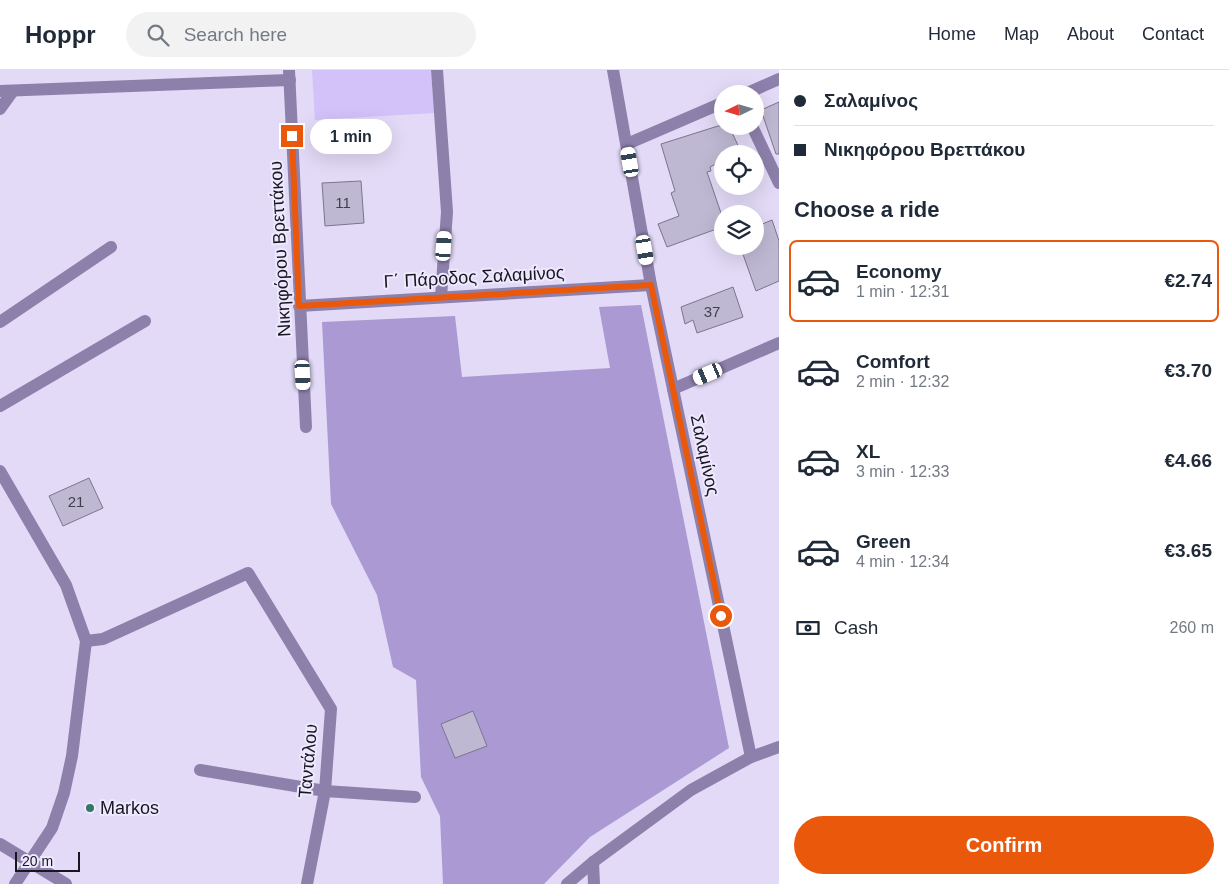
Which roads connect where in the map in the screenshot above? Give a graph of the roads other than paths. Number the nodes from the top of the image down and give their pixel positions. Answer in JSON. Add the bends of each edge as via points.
{"nodes":[{"id":1,"x":437,"y":70,"type":"edge"},
{"id":2,"x":613,"y":70,"type":"edge"},
{"id":3,"x":290,"y":75,"type":"edge"},
{"id":4,"x":779,"y":79,"type":"edge"},
{"id":5,"x":764,"y":86,"type":"edge"},
{"id":6,"x":6,"y":91,"type":"edge"},
{"id":7,"x":714,"y":106,"type":"edge"},
{"id":8,"x":0,"y":109,"type":"edge"},
{"id":9,"x":756,"y":135,"type":"edge"},
{"id":10,"x":627,"y":144,"type":"junction"},
{"id":11,"x":779,"y":183,"type":"edge"},
{"id":12,"x":111,"y":247,"type":"dead end"},
{"id":13,"x":651,"y":285,"type":"junction"},
{"id":14,"x":441,"y":297,"type":"junction"},
{"id":15,"x":299,"y":306,"type":"junction"},
{"id":16,"x":145,"y":321,"type":"dead end"},
{"id":17,"x":0,"y":322,"type":"edge"},
{"id":18,"x":779,"y":343,"type":"edge"},
{"id":19,"x":673,"y":389,"type":"junction"},
{"id":20,"x":0,"y":406,"type":"edge"},
{"id":21,"x":306,"y":427,"type":"dead end"},
{"id":22,"x":0,"y":471,"type":"edge"},
{"id":23,"x":86,"y":641,"type":"junction"},
{"id":24,"x":779,"y":747,"type":"edge"},
{"id":25,"x":751,"y":757,"type":"junction"},
{"id":26,"x":200,"y":770,"type":"dead end"},
{"id":27,"x":325,"y":791,"type":"junction"},
{"id":28,"x":415,"y":797,"type":"dead end"},
{"id":29,"x":0,"y":844,"type":"edge"},
{"id":30,"x":30,"y":862,"type":"junction"},
{"id":31,"x":593,"y":862,"type":"junction"},
{"id":32,"x":15,"y":884,"type":"edge"},
{"id":33,"x":66,"y":884,"type":"edge"},
{"id":34,"x":307,"y":884,"type":"edge"},
{"id":35,"x":568,"y":884,"type":"edge"},
{"id":36,"x":594,"y":884,"type":"edge"}],
"edges":[{"from":1,"to":14,"type":"street","via":[[447,212]]},
{"from":2,"to":10,"type":"street","name":"Σαλαμίνος"},
{"from":3,"to":6,"type":"street"},
{"from":3,"to":15,"type":"street","name":"Νικηφόρου Βρεττάκου"},
{"from":4,"to":5,"type":"street"},
{"from":6,"to":8,"type":"street"},
{"from":7,"to":10,"type":"street"},
{"from":9,"to":11,"type":"street"},
{"from":10,"to":13,"type":"street","name":"Σαλαμίνος"},
{"from":12,"to":17,"type":"street"},
{"from":13,"to":14,"type":"street","name":"Γ΄ Πάροδος Σαλαμίνος"},
{"from":13,"to":19,"type":"street","name":"Σαλαμίνος"},
{"from":14,"to":15,"type":"street","name":"Γ΄ Πάροδος Σαλαμίνος"},
{"from":15,"to":21,"type":"street","name":"Νικηφόρου Βρεττάκου"},
{"from":16,"to":20,"type":"street"},
{"from":18,"to":19,"type":"street"},
{"from":19,"to":25,"type":"street","name":"Σαλαμίνος"},
{"from":22,"to":23,"type":"street","via":[[66,585]]},
{"from":23,"to":27,"type":"street","name":"Ταντάλου","via":[[103,639],[248,573],[331,709]]},
{"from":23,"to":30,"type":"street","via":[[72,756],[64,794],[52,828]]},
{"from":24,"to":25,"type":"street"},
{"from":25,"to":31,"type":"street","via":[[691,790]]},
{"from":26,"to":27,"type":"street"},
{"from":27,"to":28,"type":"street"},
{"from":27,"to":34,"type":"street","name":"Ταντάλου"},
{"from":29,"to":30,"type":"street"},
{"from":30,"to":32,"type":"street"},
{"from":30,"to":33,"type":"street"},
{"from":31,"to":35,"type":"street"},
{"from":31,"to":36,"type":"street"}]}
